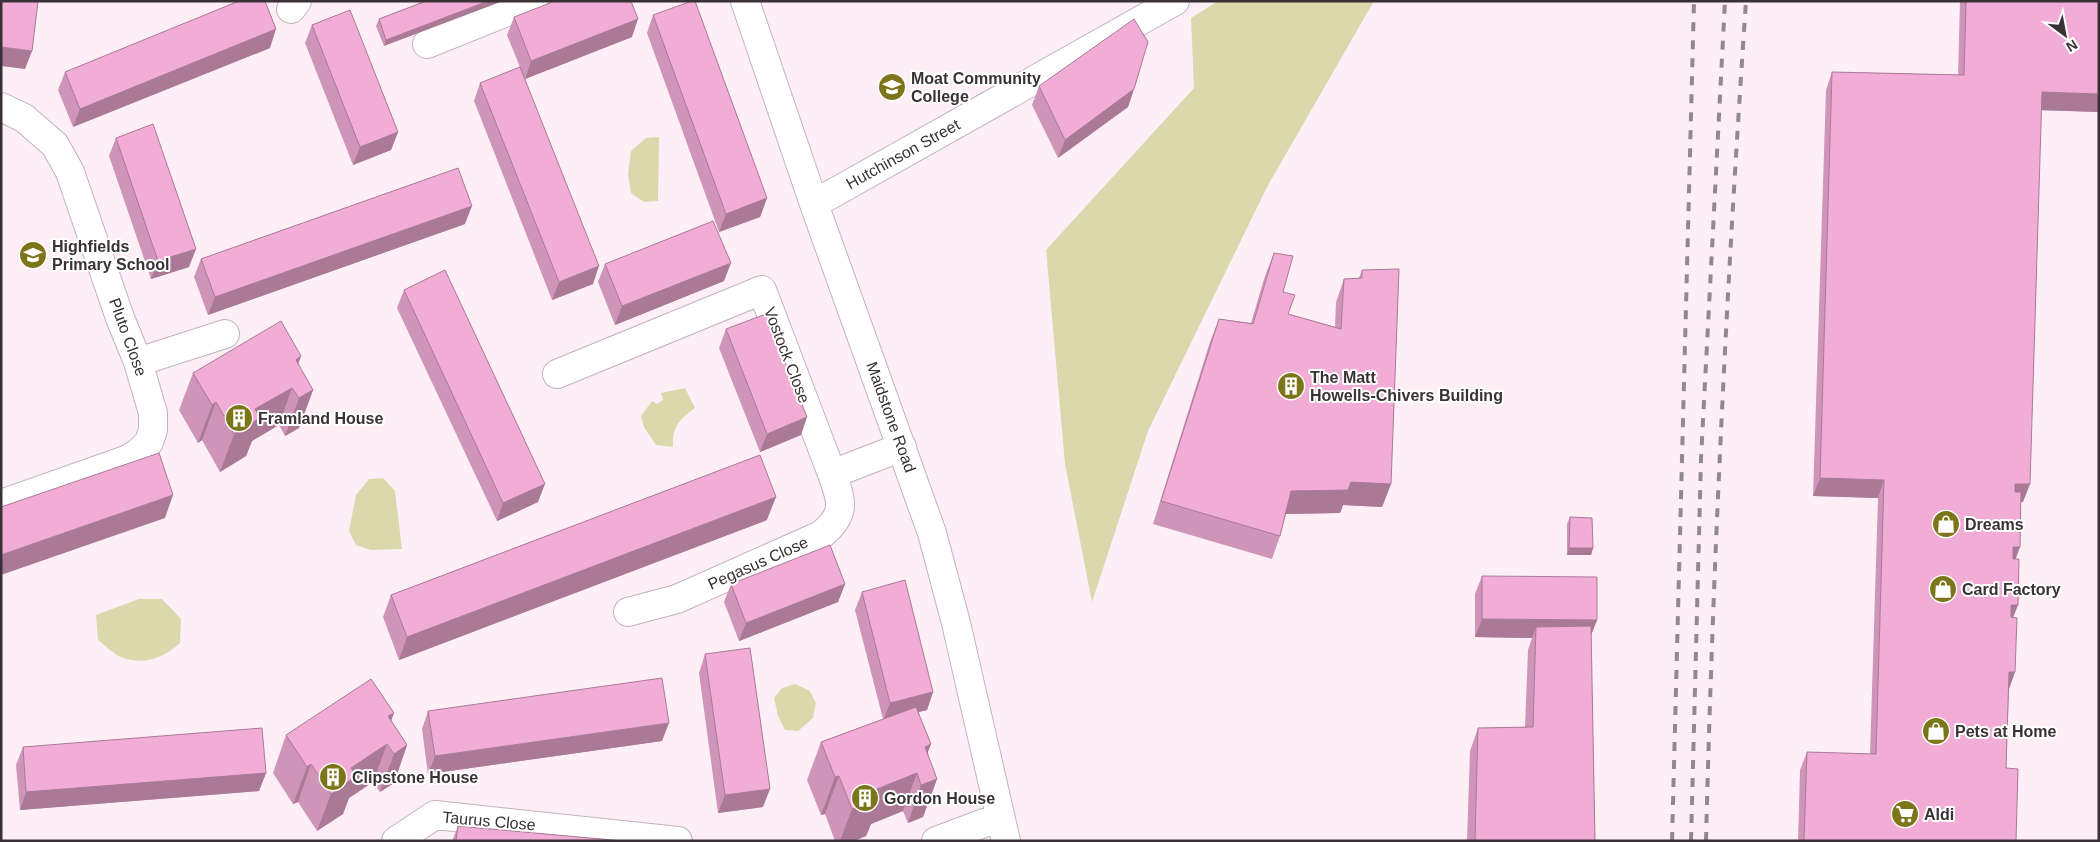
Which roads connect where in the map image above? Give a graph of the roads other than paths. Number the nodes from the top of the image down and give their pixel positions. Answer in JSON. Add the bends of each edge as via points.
{"nodes":[{"id":1,"x":534,"y":1,"type":"edge"},
{"id":2,"x":745,"y":1,"type":"edge"},
{"id":3,"x":1175,"y":1,"type":"edge"},
{"id":4,"x":427,"y":44,"type":"dead end"},
{"id":5,"x":1,"y":107,"type":"edge"},
{"id":6,"x":814,"y":204,"type":"junction"},
{"id":7,"x":225,"y":334,"type":"dead end"},
{"id":8,"x":138,"y":362,"type":"junction"},
{"id":9,"x":557,"y":374,"type":"dead end"},
{"id":10,"x":902,"y":447,"type":"junction"},
{"id":11,"x":832,"y":474,"type":"junction"},
{"id":12,"x":1,"y":504,"type":"edge"},
{"id":13,"x":628,"y":612,"type":"dead end"},
{"id":14,"x":1003,"y":829,"type":"edge"},
{"id":15,"x":396,"y":841,"type":"edge"},
{"id":16,"x":678,"y":841,"type":"edge"},
{"id":17,"x":936,"y":841,"type":"edge"}],
"edges":[{"from":1,"to":4,"type":"street"},
{"from":2,"to":6,"type":"street","name":"Maidstone Road"},
{"from":3,"to":6,"type":"street","name":"Hutchinson Street"},
{"from":5,"to":8,"type":"street","name":"Pluto Close","via":[[24,118],[55,145],[70,172]]},
{"from":6,"to":10,"type":"street","name":"Maidstone Road"},
{"from":7,"to":8,"type":"street"},
{"from":8,"to":12,"type":"street","name":"Pluto Close","via":[[154,413],[149,442],[126,460]]},
{"from":9,"to":11,"type":"street","name":"Vostock Close","via":[[762,290]]},
{"from":10,"to":11,"type":"street"},
{"from":10,"to":14,"type":"street","name":"Maidstone Road","via":[[932,532]]},
{"from":11,"to":13,"type":"street","name":"Pegasus Close","via":[[842,500],[831,527],[821,535],[677,599]]},
{"from":14,"to":17,"type":"street"},
{"from":15,"to":16,"type":"street","name":"Taurus Close","via":[[435,815]]}]}
